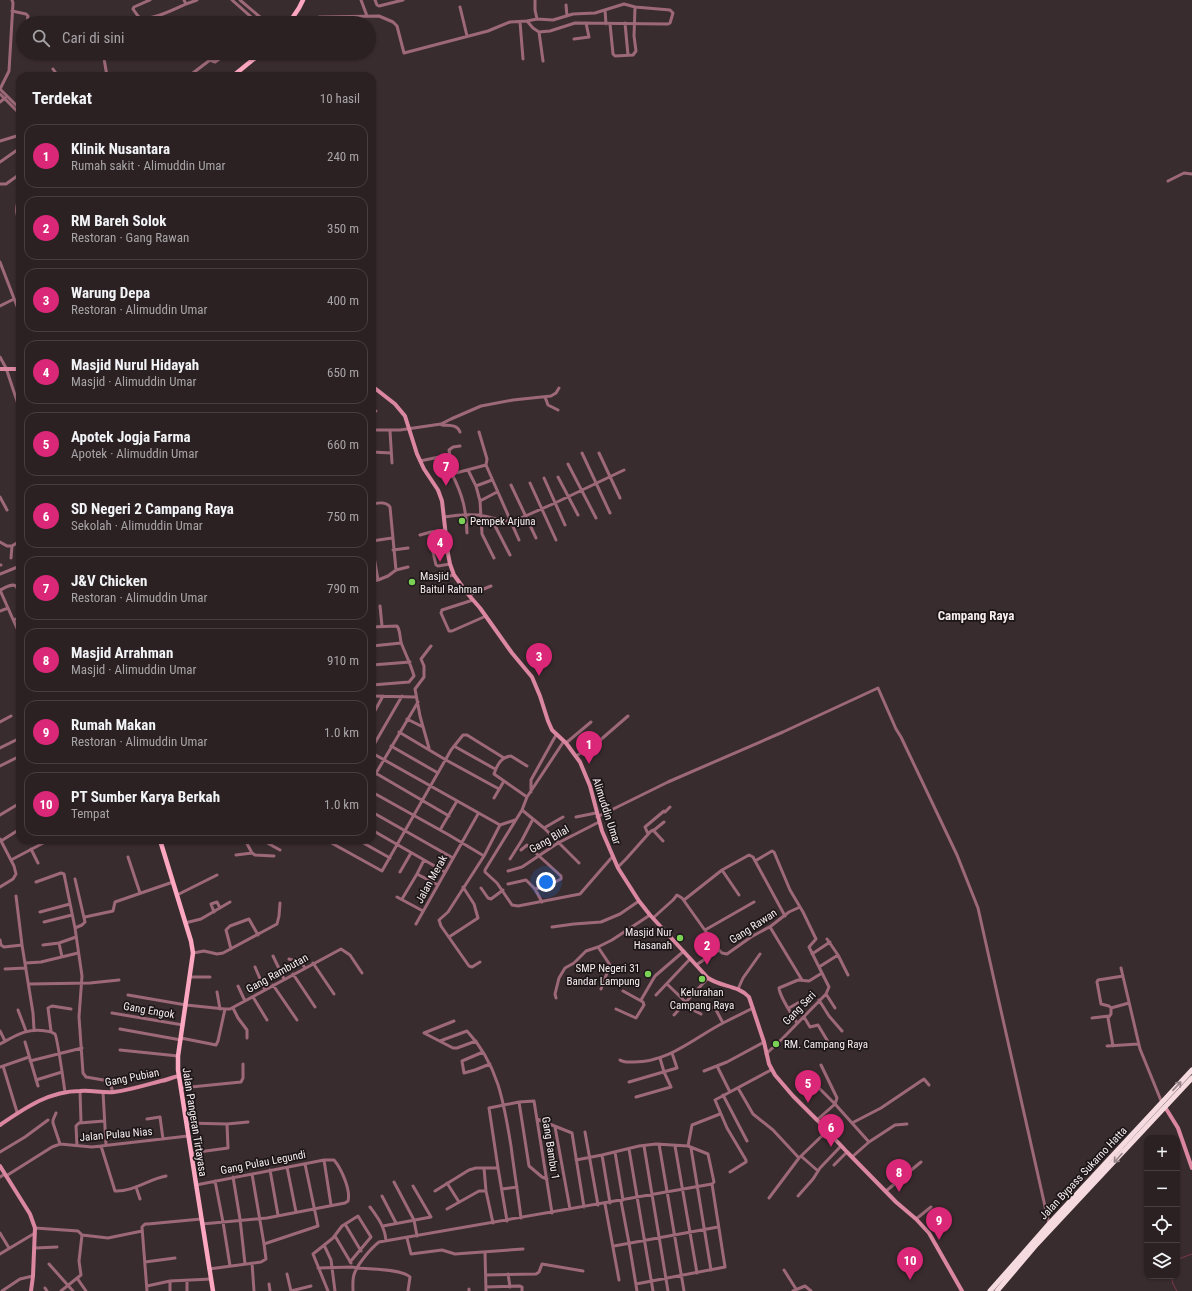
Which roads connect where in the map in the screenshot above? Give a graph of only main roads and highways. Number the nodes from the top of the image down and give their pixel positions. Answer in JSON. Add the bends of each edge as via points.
{"nodes":[{"id":1,"x":303,"y":0,"type":"edge"},
{"id":2,"x":294,"y":16,"type":"edge"},
{"id":3,"x":253,"y":60,"type":"edge"},
{"id":4,"x":239,"y":72,"type":"edge"},
{"id":5,"x":161,"y":844,"type":"edge"},
{"id":6,"x":1192,"y":1070,"type":"edge"},
{"id":7,"x":1192,"y":1078,"type":"edge"},
{"id":8,"x":1163,"y":1105,"type":"junction"},
{"id":9,"x":1126,"y":1145,"type":"junction"},
{"id":10,"x":213,"y":1291,"type":"edge"},
{"id":11,"x":990,"y":1291,"type":"edge"},
{"id":12,"x":997,"y":1291,"type":"edge"}],
"edges":[{"from":1,"to":2,"type":"main road"},
{"from":3,"to":4,"type":"main road"},
{"from":5,"to":10,"type":"main road","name":"Jalan Pangeran Tirtayasa","via":[[193,953],[178,1064]]},
{"from":8,"to":6,"type":"highway","name":"Jalan Bypass Sukarno Hatta","one_way":true},
{"from":7,"to":8,"type":"highway","name":"Jalan Bypass Sukarno Hatta"},
{"from":8,"to":9,"type":"highway","name":"Jalan Bypass Sukarno Hatta"},
{"from":9,"to":11,"type":"highway","name":"Jalan Bypass Sukarno Hatta","via":[[1049,1224]]},
{"from":9,"to":12,"type":"highway","name":"Jalan Bypass Sukarno Hatta","one_way":true}]}
